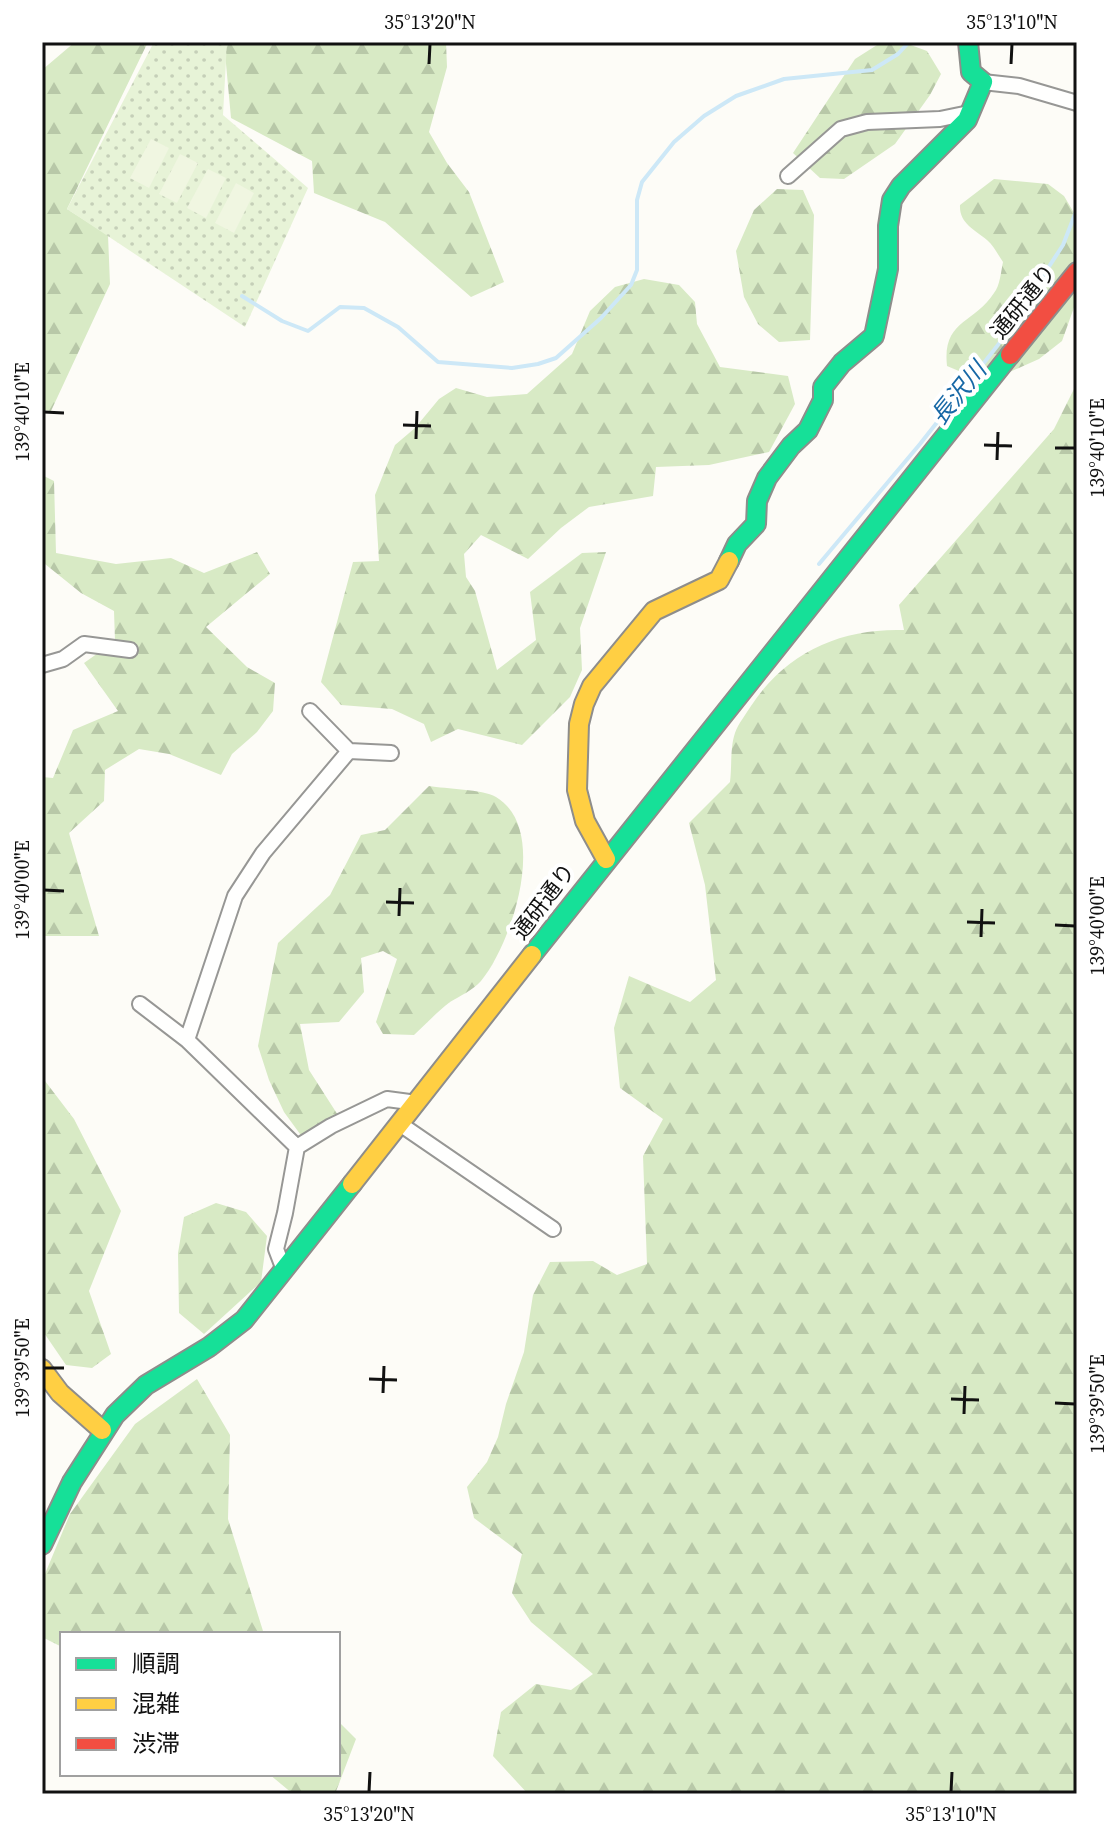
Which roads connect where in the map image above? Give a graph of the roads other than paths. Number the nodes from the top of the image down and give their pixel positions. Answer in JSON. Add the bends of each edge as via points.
{"nodes":[{"id":1,"x":968,"y":42,"type":"edge"},
{"id":2,"x":983,"y":82,"type":"junction"},
{"id":3,"x":1077,"y":103,"type":"edge"},
{"id":4,"x":969,"y":113,"type":"junction"},
{"id":5,"x":788,"y":176,"type":"dead end"},
{"id":6,"x":1077,"y":272,"type":"edge"},
{"id":7,"x":130,"y":650,"type":"dead end"},
{"id":8,"x":42,"y":665,"type":"edge"},
{"id":9,"x":310,"y":711,"type":"dead end"},
{"id":10,"x":349,"y":751,"type":"junction"},
{"id":11,"x":391,"y":753,"type":"dead end"},
{"id":12,"x":606,"y":859,"type":"junction"},
{"id":13,"x":140,"y":1004,"type":"dead end"},
{"id":14,"x":187,"y":1040,"type":"junction"},
{"id":15,"x":417,"y":1103,"type":"junction"},
{"id":16,"x":400,"y":1124,"type":"junction"},
{"id":17,"x":297,"y":1147,"type":"junction"},
{"id":18,"x":553,"y":1229,"type":"dead end"},
{"id":19,"x":284,"y":1270,"type":"junction"},
{"id":20,"x":42,"y":1369,"type":"edge"},
{"id":21,"x":102,"y":1430,"type":"junction"},
{"id":22,"x":42,"y":1545,"type":"edge"}],
"edges":[{"from":1,"to":2,"type":"street","via":[[971,72]]},
{"from":2,"to":3,"type":"street"},
{"from":2,"to":4,"type":"street"},
{"from":4,"to":5,"type":"street","via":[[841,129]]},
{"from":4,"to":12,"type":"street","via":[[892,200],[888,269],[874,336],[823,387],[823,400],[808,430],[767,478],[757,501],[756,524],[737,544],[719,580],[654,611],[592,686],[579,724],[577,790],[585,821]]},
{"from":6,"to":12,"type":"street","name":"通研通り"},
{"from":7,"to":8,"type":"street","via":[[84,644],[63,659]]},
{"from":9,"to":10,"type":"street"},
{"from":10,"to":11,"type":"street"},
{"from":10,"to":14,"type":"street","via":[[263,853],[235,896]]},
{"from":12,"to":15,"type":"street","name":"通研通り"},
{"from":13,"to":14,"type":"street"},
{"from":14,"to":17,"type":"street"},
{"from":15,"to":16,"type":"street","name":"通研通り"},
{"from":15,"to":17,"type":"street","via":[[387,1099]]},
{"from":16,"to":18,"type":"street"},
{"from":16,"to":19,"type":"street","name":"通研通り"},
{"from":17,"to":19,"type":"street","via":[[276,1249]]},
{"from":19,"to":21,"type":"street","name":"通研通り","via":[[231,1334],[144,1387]]},
{"from":20,"to":21,"type":"street"},
{"from":21,"to":22,"type":"street","name":"通研通り"}]}
